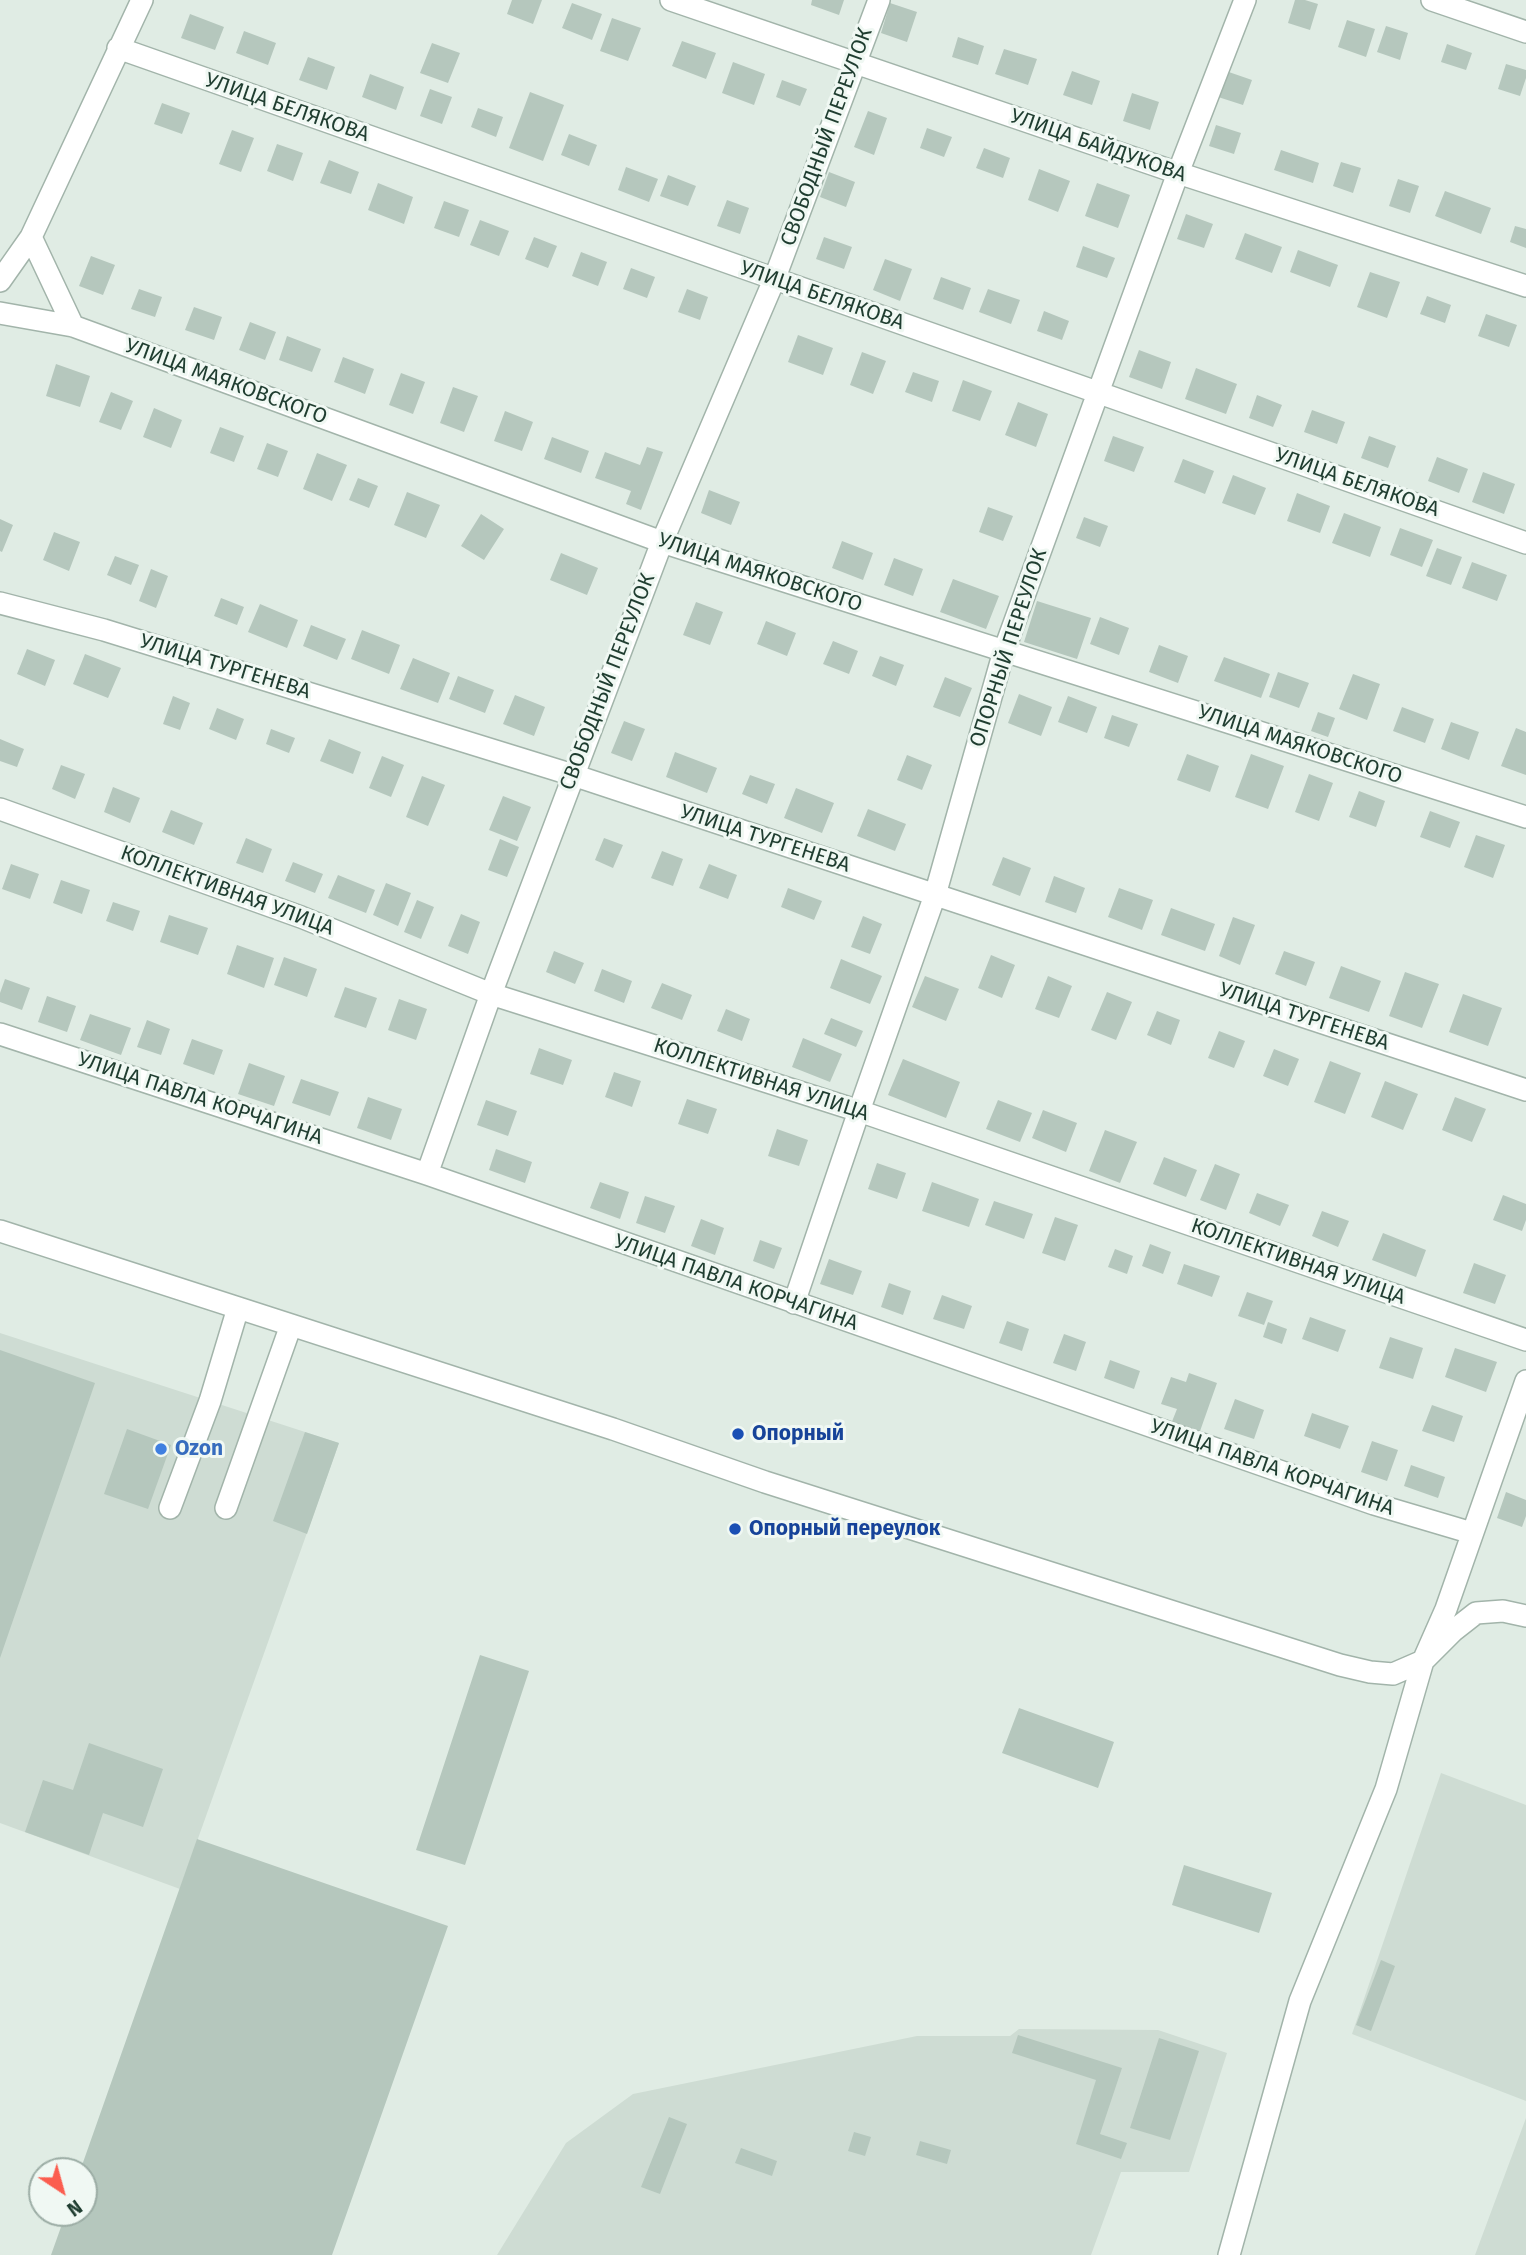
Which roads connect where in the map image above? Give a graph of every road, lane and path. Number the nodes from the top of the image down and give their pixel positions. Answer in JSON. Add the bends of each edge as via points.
{"nodes":[{"id":1,"x":142,"y":0,"type":"edge"},
{"id":2,"x":671,"y":0,"type":"edge"},
{"id":3,"x":879,"y":0,"type":"edge"},
{"id":4,"x":1245,"y":0,"type":"edge"},
{"id":5,"x":1432,"y":0,"type":"edge"},
{"id":6,"x":1526,"y":32,"type":"edge"},
{"id":7,"x":118,"y":48,"type":"junction"},
{"id":8,"x":854,"y":64,"type":"junction"},
{"id":9,"x":1178,"y":173,"type":"junction"},
{"id":10,"x":31,"y":237,"type":"junction"},
{"id":11,"x":774,"y":280,"type":"junction"},
{"id":12,"x":0,"y":281,"type":"edge"},
{"id":13,"x":1526,"y":286,"type":"edge"},
{"id":14,"x":0,"y":313,"type":"edge"},
{"id":15,"x":73,"y":327,"type":"junction"},
{"id":16,"x":1099,"y":392,"type":"junction"},
{"id":17,"x":662,"y":542,"type":"junction"},
{"id":18,"x":1526,"y":543,"type":"edge"},
{"id":19,"x":0,"y":603,"type":"edge"},
{"id":20,"x":1004,"y":651,"type":"junction"},
{"id":21,"x":573,"y":775,"type":"junction"},
{"id":22,"x":0,"y":809,"type":"edge"},
{"id":23,"x":1526,"y":817,"type":"edge"},
{"id":24,"x":935,"y":895,"type":"junction"},
{"id":25,"x":491,"y":994,"type":"junction"},
{"id":26,"x":0,"y":1034,"type":"edge"},
{"id":27,"x":1526,"y":1090,"type":"edge"},
{"id":28,"x":859,"y":1111,"type":"junction"},
{"id":29,"x":427,"y":1174,"type":"junction"},
{"id":30,"x":0,"y":1231,"type":"edge"},
{"id":31,"x":794,"y":1303,"type":"junction"},
{"id":32,"x":238,"y":1308,"type":"junction"},
{"id":33,"x":291,"y":1325,"type":"junction"},
{"id":34,"x":1526,"y":1340,"type":"edge"},
{"id":35,"x":1526,"y":1381,"type":"edge"},
{"id":36,"x":170,"y":1508,"type":"dead end"},
{"id":37,"x":226,"y":1508,"type":"dead end"},
{"id":38,"x":1472,"y":1533,"type":"junction"},
{"id":39,"x":1526,"y":1616,"type":"edge"},
{"id":40,"x":1423,"y":1661,"type":"junction"},
{"id":41,"x":1229,"y":2255,"type":"edge"}],
"edges":[{"from":1,"to":7,"type":"street"},
{"from":2,"to":8,"type":"street","name":"УЛИЦА БАЙДУКОВА"},
{"from":3,"to":8,"type":"street","name":"СВОБОДНЫЙ ПЕРЕУЛОК"},
{"from":4,"to":9,"type":"street","name":"ОПОРНЫЙ ПЕРЕУЛОК"},
{"from":5,"to":6,"type":"street"},
{"from":7,"to":10,"type":"street"},
{"from":7,"to":11,"type":"street","name":"УЛИЦА БЕЛЯКОВА"},
{"from":8,"to":9,"type":"street","name":"УЛИЦА БАЙДУКОВА"},
{"from":8,"to":11,"type":"street","name":"СВОБОДНЫЙ ПЕРЕУЛОК"},
{"from":9,"to":13,"type":"street","name":"УЛИЦА БАЙДУКОВА"},
{"from":9,"to":16,"type":"street","name":"ОПОРНЫЙ ПЕРЕУЛОК"},
{"from":10,"to":12,"type":"street"},
{"from":10,"to":15,"type":"street"},
{"from":11,"to":16,"type":"street","name":"УЛИЦА БЕЛЯКОВА"},
{"from":11,"to":17,"type":"street","name":"СВОБОДНЫЙ ПЕРЕУЛОК"},
{"from":14,"to":15,"type":"street","name":"УЛИЦА МАЯКОВСКОГО"},
{"from":15,"to":17,"type":"street","name":"УЛИЦА МАЯКОВСКОГО"},
{"from":16,"to":18,"type":"street","name":"УЛИЦА БЕЛЯКОВА"},
{"from":16,"to":20,"type":"street","name":"ОПОРНЫЙ ПЕРЕУЛОК"},
{"from":17,"to":20,"type":"street","name":"УЛИЦА МАЯКОВСКОГО"},
{"from":17,"to":21,"type":"street","name":"СВОБОДНЫЙ ПЕРЕУЛОК"},
{"from":19,"to":21,"type":"street","name":"УЛИЦА ТУРГЕНЕВА","via":[[104,629]]},
{"from":20,"to":23,"type":"street","name":"УЛИЦА МАЯКОВСКОГО"},
{"from":20,"to":24,"type":"street","name":"ОПОРНЫЙ ПЕРЕУЛОК"},
{"from":21,"to":24,"type":"street","name":"УЛИЦА ТУРГЕНЕВА"},
{"from":21,"to":25,"type":"street","name":"СВОБОДНЫЙ ПЕРЕУЛОК"},
{"from":22,"to":25,"type":"street","name":"КОЛЛЕКТИВНАЯ УЛИЦА","via":[[301,917]]},
{"from":24,"to":27,"type":"street","name":"УЛИЦА ТУРГЕНЕВА"},
{"from":24,"to":28,"type":"street","name":"ОПОРНЫЙ ПЕРЕУЛОК"},
{"from":25,"to":28,"type":"street","name":"КОЛЛЕКТИВНАЯ УЛИЦА"},
{"from":25,"to":29,"type":"street","name":"СВОБОДНЫЙ ПЕРЕУЛОК"},
{"from":26,"to":29,"type":"street","name":"УЛИЦА ПАВЛА КОРЧАГИНА"},
{"from":28,"to":31,"type":"street","name":"ОПОРНЫЙ ПЕРЕУЛОК"},
{"from":28,"to":34,"type":"street","name":"КОЛЛЕКТИВНАЯ УЛИЦА"},
{"from":29,"to":31,"type":"street","name":"УЛИЦА ПАВЛА КОРЧАГИНА"},
{"from":30,"to":32,"type":"street"},
{"from":31,"to":38,"type":"street","name":"УЛИЦА ПАВЛА КОРЧАГИНА","via":[[1374,1504]]},
{"from":32,"to":33,"type":"street"},
{"from":32,"to":36,"type":"street"},
{"from":33,"to":37,"type":"street"},
{"from":33,"to":40,"type":"street","via":[[1340,1665],[1392,1674]]},
{"from":35,"to":38,"type":"street"},
{"from":38,"to":40,"type":"street"},
{"from":39,"to":40,"type":"street","via":[[1503,1611],[1476,1613]]},
{"from":40,"to":41,"type":"street","via":[[1386,1789],[1300,2001]]}]}
